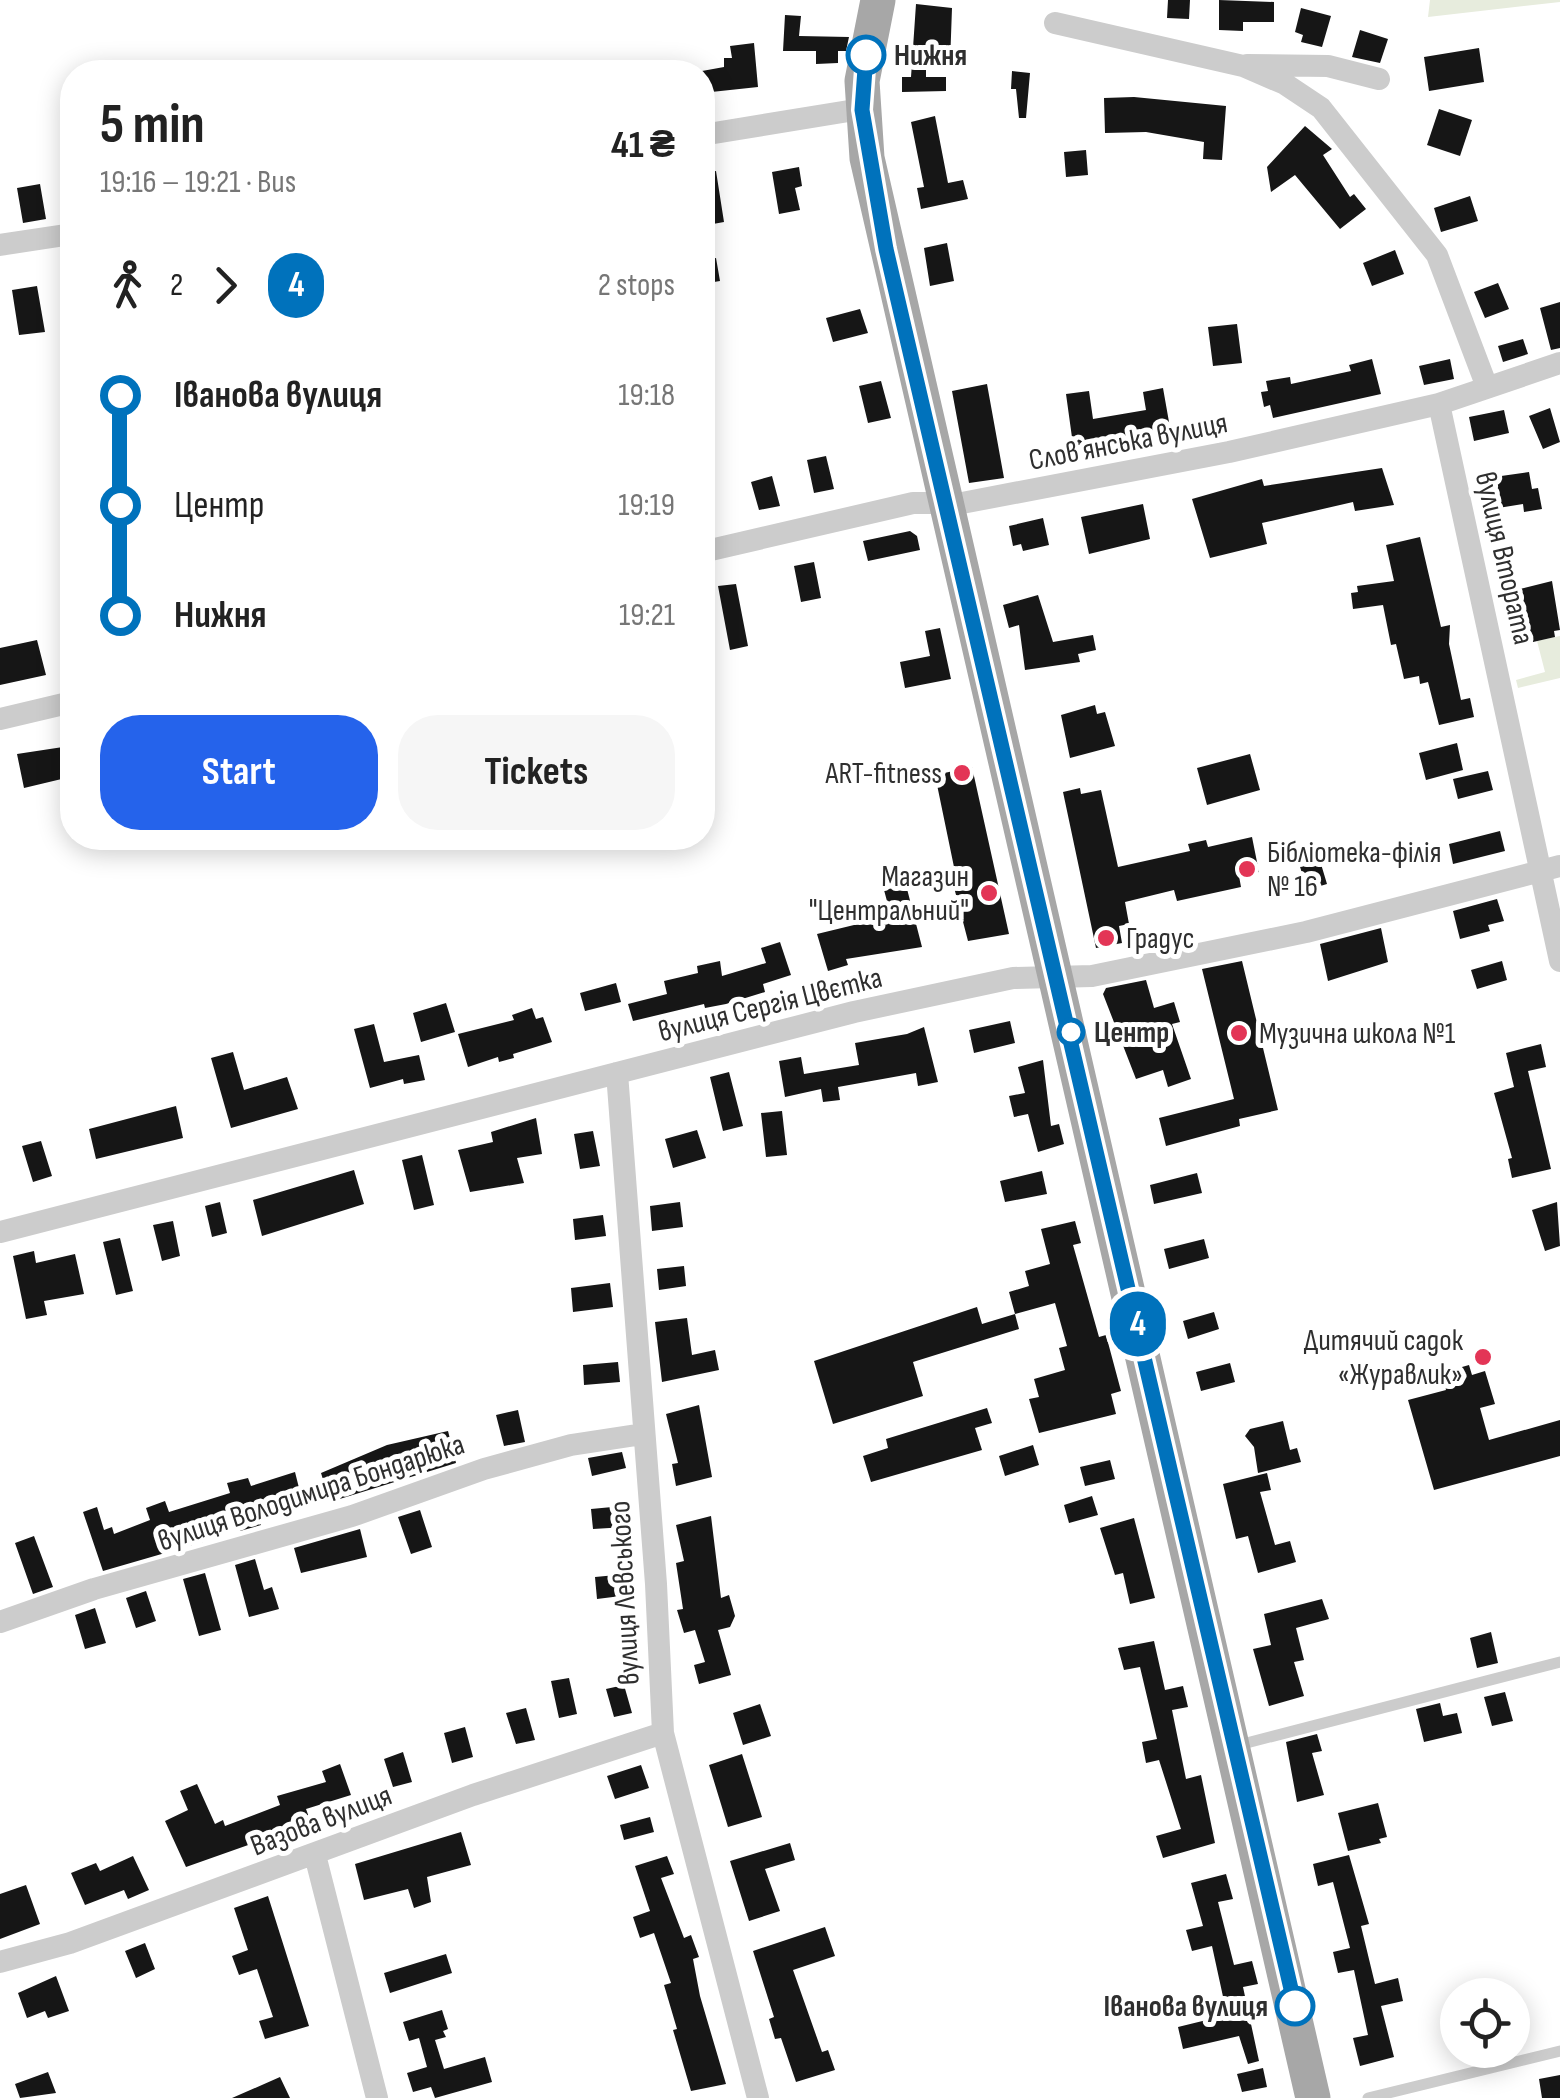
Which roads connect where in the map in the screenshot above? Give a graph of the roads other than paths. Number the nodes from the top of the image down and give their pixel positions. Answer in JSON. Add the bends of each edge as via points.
{"nodes":[{"id":1,"x":878,"y":0,"type":"edge"},
{"id":2,"x":1055,"y":23,"type":"dead end"},
{"id":3,"x":1243,"y":66,"type":"junction"},
{"id":4,"x":1378,"y":79,"type":"dead end"},
{"id":5,"x":862,"y":110,"type":"junction"},
{"id":6,"x":715,"y":134,"type":"edge"},
{"id":7,"x":60,"y":236,"type":"edge"},
{"id":8,"x":0,"y":245,"type":"edge"},
{"id":9,"x":1560,"y":363,"type":"edge"},
{"id":10,"x":1487,"y":388,"type":"junction"},
{"id":11,"x":1439,"y":404,"type":"junction"},
{"id":12,"x":946,"y":503,"type":"junction"},
{"id":13,"x":715,"y":549,"type":"edge"},
{"id":14,"x":60,"y":705,"type":"edge"},
{"id":15,"x":0,"y":720,"type":"edge"},
{"id":16,"x":1549,"y":869,"type":"edge"},
{"id":17,"x":1560,"y":962,"type":"edge"},
{"id":18,"x":1058,"y":976,"type":"junction"},
{"id":19,"x":617,"y":1073,"type":"junction"},
{"id":20,"x":0,"y":1232,"type":"edge"},
{"id":21,"x":644,"y":1434,"type":"junction"},
{"id":22,"x":0,"y":1622,"type":"edge"},
{"id":23,"x":1560,"y":1662,"type":"edge"},
{"id":24,"x":662,"y":1733,"type":"junction"},
{"id":25,"x":1235,"y":1746,"type":"junction"},
{"id":26,"x":315,"y":1855,"type":"junction"},
{"id":27,"x":0,"y":1962,"type":"edge"},
{"id":28,"x":1560,"y":2051,"type":"edge"},
{"id":29,"x":377,"y":2098,"type":"edge"},
{"id":30,"x":758,"y":2098,"type":"edge"},
{"id":31,"x":1314,"y":2098,"type":"edge"},
{"id":32,"x":1368,"y":2098,"type":"edge"}],
"edges":[{"from":1,"to":5,"type":"main road"},
{"from":2,"to":3,"type":"street"},
{"from":3,"to":4,"type":"street","via":[[1328,66]]},
{"from":3,"to":10,"type":"street","via":[[1322,108],[1437,254]]},
{"from":5,"to":6,"type":"street"},
{"from":5,"to":12,"type":"main road","via":[[886,249]]},
{"from":7,"to":8,"type":"street"},
{"from":9,"to":10,"type":"street","name":"Словʼянська вулиця"},
{"from":10,"to":11,"type":"street","name":"Словʼянська вулиця"},
{"from":11,"to":12,"type":"street","name":"Словʼянська вулиця","via":[[1150,470]]},
{"from":11,"to":16,"type":"street","name":"вулиця Втората"},
{"from":12,"to":13,"type":"street","name":"Словʼянська вулиця","via":[[913,503]]},
{"from":12,"to":18,"type":"main road"},
{"from":14,"to":15,"type":"street"},
{"from":16,"to":17,"type":"street","name":"вулиця Втората"},
{"from":16,"to":18,"type":"street","name":"вулиця Сергія Цвєтка","via":[[1306,932],[1092,976]]},
{"from":18,"to":19,"type":"street","name":"вулиця Сергія Цвєтка","via":[[1014,978],[854,1012]]},
{"from":18,"to":25,"type":"main road"},
{"from":19,"to":20,"type":"street","name":"вулиця Сергія Цвєтка"},
{"from":19,"to":21,"type":"street","name":"вулиця Левського"},
{"from":21,"to":22,"type":"street","name":"вулиця Володимира Бондарюка","via":[[484,1469],[352,1516]]},
{"from":21,"to":24,"type":"street","name":"вулиця Левського"},
{"from":23,"to":25,"type":"lane"},
{"from":24,"to":26,"type":"street","name":"Вазова вулиця"},
{"from":24,"to":30,"type":"street","name":"вулиця Левського"},
{"from":25,"to":31,"type":"main road"},
{"from":26,"to":27,"type":"street","name":"Вазова вулиця","via":[[70,1944]]},
{"from":26,"to":29,"type":"street"},
{"from":28,"to":32,"type":"lane"}]}
